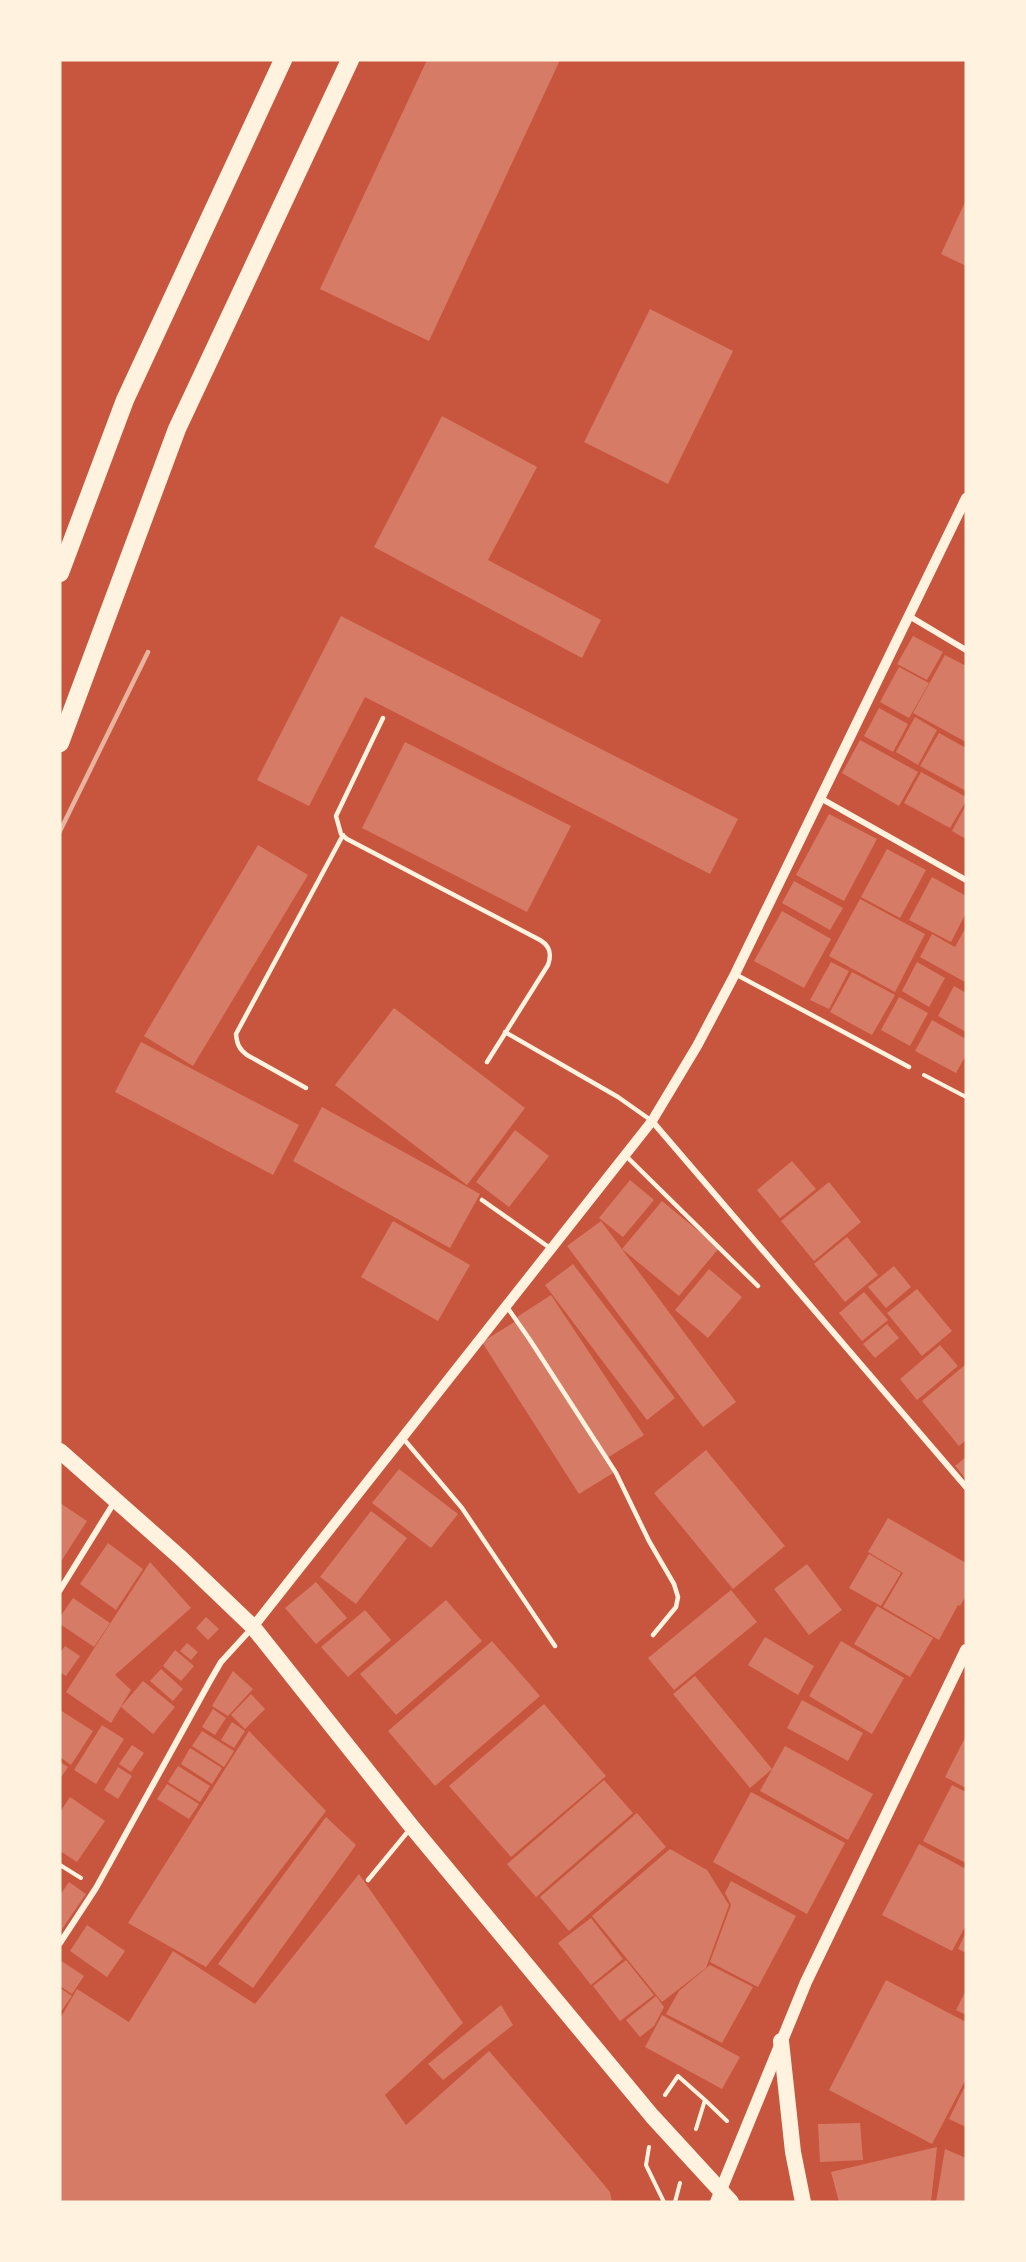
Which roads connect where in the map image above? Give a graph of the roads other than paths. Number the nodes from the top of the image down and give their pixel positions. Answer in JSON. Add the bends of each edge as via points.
{"nodes":[{"id":1,"x":283,"y":60,"type":"edge"},
{"id":2,"x":350,"y":60,"type":"edge"},
{"id":3,"x":966,"y":498,"type":"edge"},
{"id":4,"x":60,"y":573,"type":"edge"},
{"id":5,"x":909,"y":616,"type":"junction"},
{"id":6,"x":966,"y":650,"type":"edge"},
{"id":7,"x":384,"y":718,"type":"dead end"},
{"id":8,"x":60,"y":744,"type":"edge"},
{"id":9,"x":822,"y":799,"type":"junction"},
{"id":10,"x":343,"y":835,"type":"junction"},
{"id":11,"x":966,"y":880,"type":"edge"},
{"id":12,"x":735,"y":974,"type":"junction"},
{"id":13,"x":506,"y":1032,"type":"junction"},
{"id":14,"x":487,"y":1062,"type":"dead end"},
{"id":15,"x":909,"y":1067,"type":"road end"},
{"id":16,"x":306,"y":1088,"type":"dead end"},
{"id":17,"x":652,"y":1121,"type":"junction"},
{"id":18,"x":625,"y":1155,"type":"junction"},
{"id":19,"x":482,"y":1200,"type":"dead end"},
{"id":20,"x":550,"y":1248,"type":"junction"},
{"id":21,"x":758,"y":1286,"type":"dead end"},
{"id":22,"x":505,"y":1305,"type":"junction"},
{"id":23,"x":402,"y":1437,"type":"junction"},
{"id":24,"x":60,"y":1451,"type":"edge"},
{"id":25,"x":966,"y":1487,"type":"edge"},
{"id":26,"x":116,"y":1499,"type":"junction"},
{"id":27,"x":60,"y":1590,"type":"edge"},
{"id":28,"x":253,"y":1627,"type":"junction"},
{"id":29,"x":653,"y":1635,"type":"dead end"},
{"id":30,"x":555,"y":1646,"type":"dead end"},
{"id":31,"x":966,"y":1650,"type":"edge"},
{"id":32,"x":412,"y":1827,"type":"junction"},
{"id":33,"x":368,"y":1880,"type":"dead end"},
{"id":34,"x":60,"y":1943,"type":"edge"},
{"id":35,"x":781,"y":2041,"type":"junction"},
{"id":36,"x":722,"y":2198,"type":"edge"},
{"id":37,"x":803,"y":2202,"type":"edge"}],
"edges":[{"from":1,"to":4,"type":"highway","via":[[125,400]]},
{"from":2,"to":8,"type":"highway","via":[[177,429]]},
{"from":3,"to":5,"type":"street"},
{"from":5,"to":6,"type":"street"},
{"from":5,"to":9,"type":"street"},
{"from":7,"to":10,"type":"lane","via":[[336,816]]},
{"from":9,"to":11,"type":"street"},
{"from":9,"to":12,"type":"street"},
{"from":10,"to":13,"type":"lane","via":[[546,944],[551,958],[548,965]]},
{"from":10,"to":16,"type":"lane","via":[[236,1034],[237,1043],[247,1055]]},
{"from":12,"to":15,"type":"lane"},
{"from":12,"to":17,"type":"street"},
{"from":13,"to":14,"type":"lane"},
{"from":13,"to":17,"type":"lane"},
{"from":17,"to":18,"type":"street"},
{"from":17,"to":25,"type":"street"},
{"from":18,"to":20,"type":"street"},
{"from":18,"to":21,"type":"lane"},
{"from":19,"to":20,"type":"lane"},
{"from":20,"to":22,"type":"street"},
{"from":22,"to":23,"type":"street"},
{"from":22,"to":29,"type":"lane","via":[[616,1473],[674,1584],[676,1607]]},
{"from":23,"to":28,"type":"street"},
{"from":23,"to":30,"type":"lane","via":[[462,1508]]},
{"from":24,"to":26,"type":"highway"},
{"from":26,"to":27,"type":"street"},
{"from":26,"to":28,"type":"highway"},
{"from":28,"to":32,"type":"highway"},
{"from":28,"to":34,"type":"street","via":[[221,1662],[96,1888]]},
{"from":31,"to":35,"type":"main road"},
{"from":32,"to":33,"type":"lane"},
{"from":32,"to":36,"type":"highway"},
{"from":35,"to":36,"type":"main road"},
{"from":35,"to":37,"type":"highway","via":[[793,2152]]}]}
